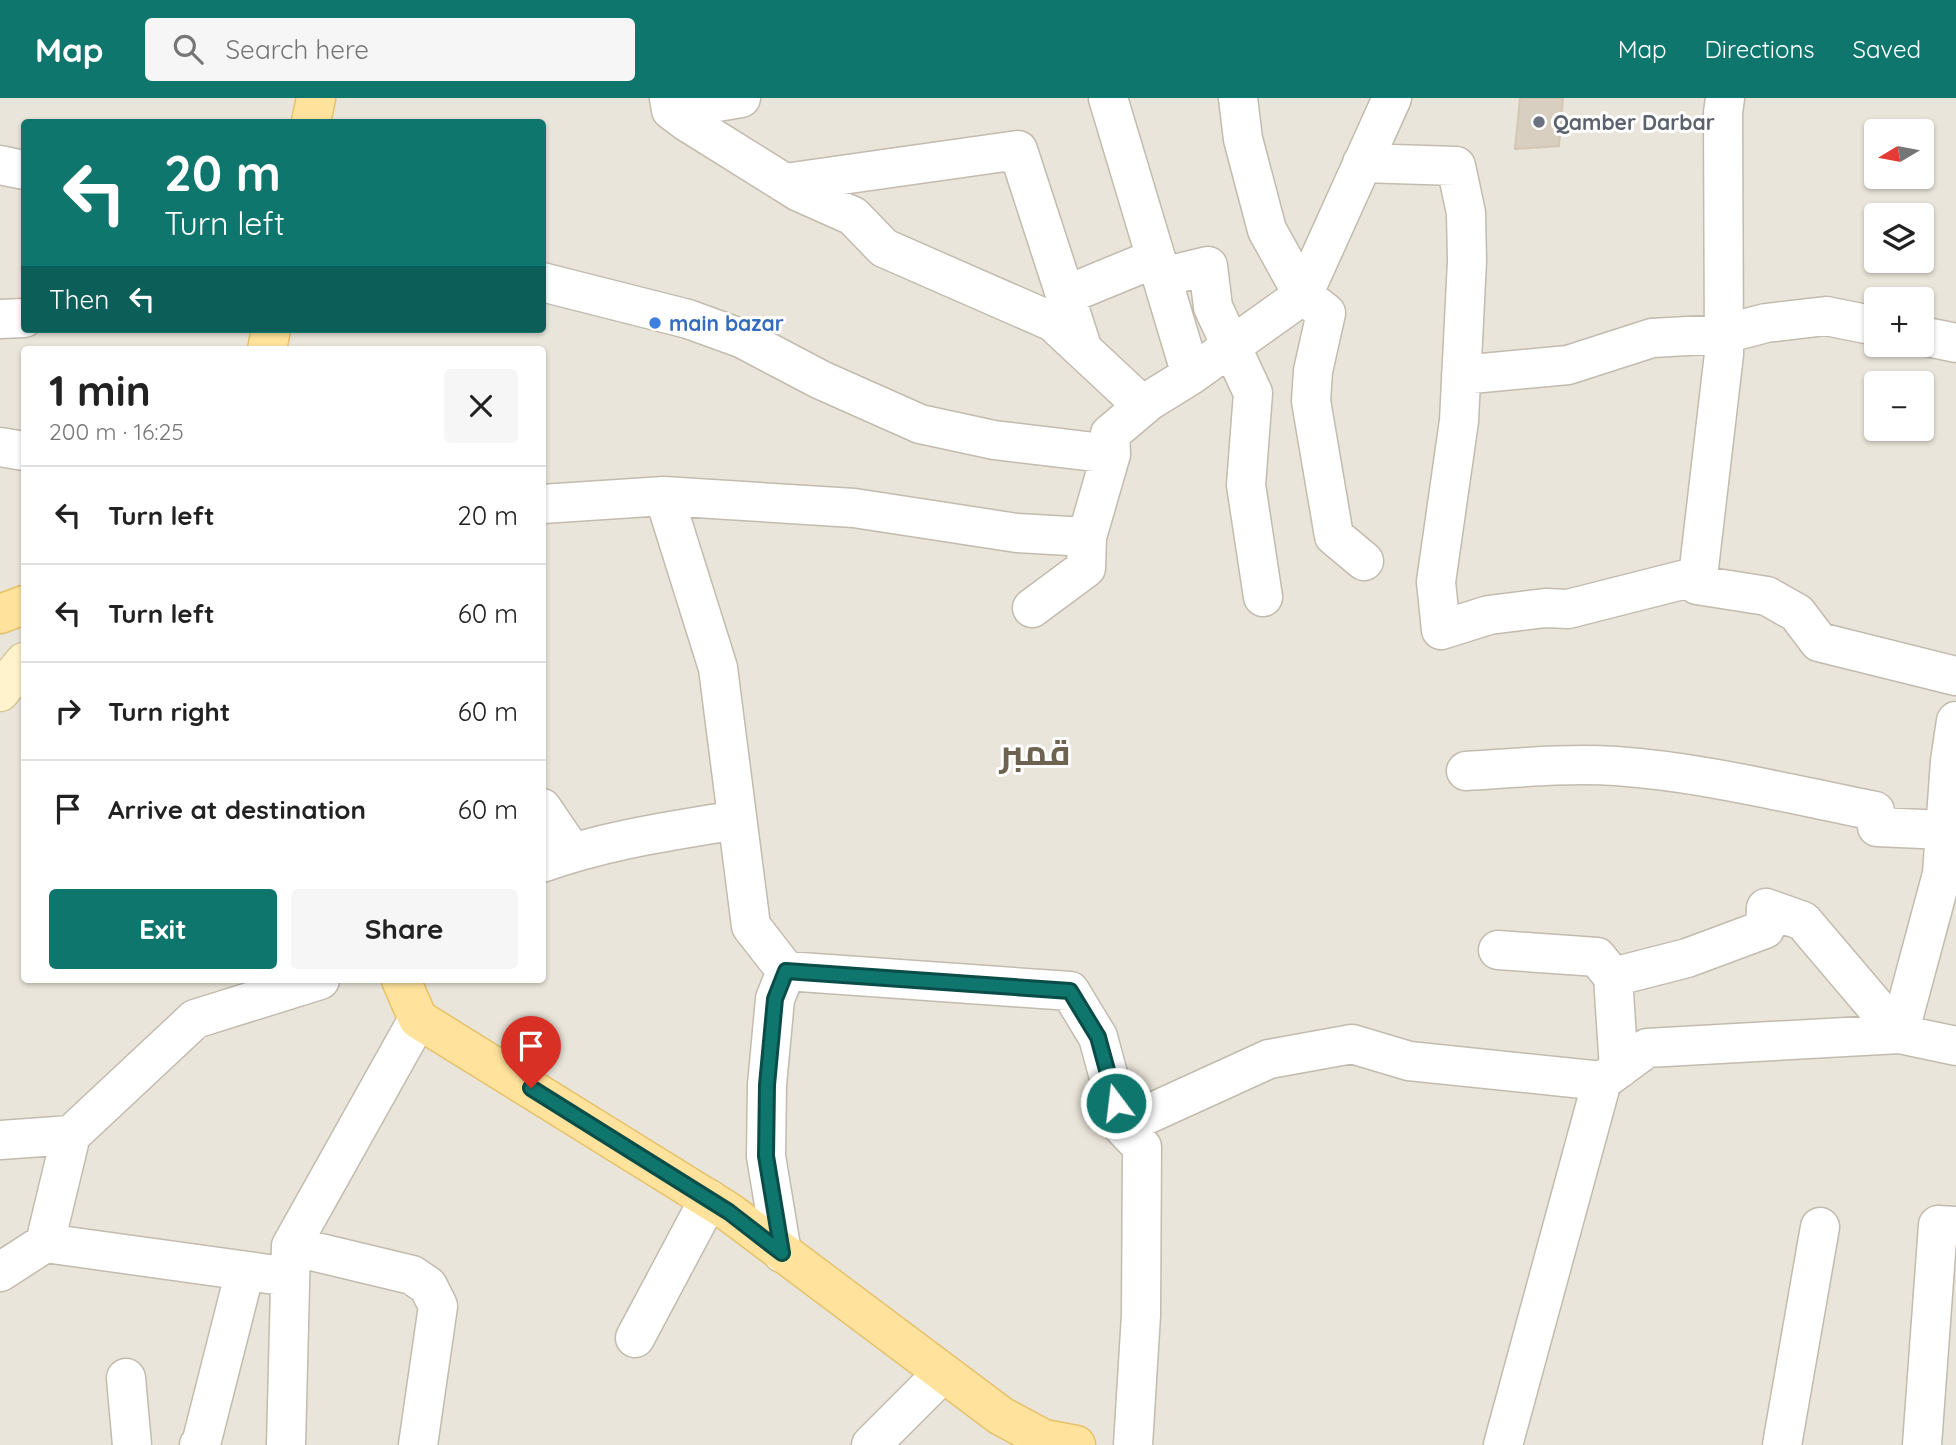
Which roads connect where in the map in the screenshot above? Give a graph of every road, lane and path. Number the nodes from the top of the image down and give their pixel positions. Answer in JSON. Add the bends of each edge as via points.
{"nodes":[{"id":1,"x":316,"y":98,"type":"edge"},
{"id":2,"x":741,"y":98,"type":"edge"},
{"id":3,"x":1108,"y":98,"type":"edge"},
{"id":4,"x":1238,"y":98,"type":"edge"},
{"id":5,"x":1392,"y":98,"type":"edge"},
{"id":6,"x":1725,"y":98,"type":"edge"},
{"id":7,"x":670,"y":104,"type":"edge"},
{"id":8,"x":312,"y":119,"type":"edge"},
{"id":9,"x":1362,"y":163,"type":"junction"},
{"id":10,"x":0,"y":165,"type":"edge"},
{"id":11,"x":21,"y":169,"type":"edge"},
{"id":12,"x":785,"y":183,"type":"junction"},
{"id":13,"x":1159,"y":267,"type":"junction"},
{"id":14,"x":546,"y":283,"type":"edge"},
{"id":15,"x":1066,"y":295,"type":"junction"},
{"id":16,"x":1303,"y":295,"type":"junction"},
{"id":17,"x":21,"y":318,"type":"edge"},
{"id":18,"x":0,"y":319,"type":"edge"},
{"id":19,"x":1864,"y":324,"type":"edge"},
{"id":20,"x":1724,"y":334,"type":"junction"},
{"id":21,"x":1934,"y":338,"type":"edge"},
{"id":22,"x":1956,"y":343,"type":"edge"},
{"id":23,"x":1230,"y":347,"type":"junction"},
{"id":24,"x":1084,"y":351,"type":"junction"},
{"id":25,"x":1191,"y":375,"type":"junction"},
{"id":26,"x":1461,"y":375,"type":"junction"},
{"id":27,"x":1253,"y":393,"type":"junction"},
{"id":28,"x":1311,"y":401,"type":"junction"},
{"id":29,"x":1143,"y":406,"type":"junction"},
{"id":30,"x":0,"y":447,"type":"edge"},
{"id":31,"x":21,"y":450,"type":"edge"},
{"id":32,"x":1111,"y":453,"type":"junction"},
{"id":33,"x":664,"y":496,"type":"junction"},
{"id":34,"x":546,"y":504,"type":"edge"},
{"id":35,"x":1087,"y":537,"type":"junction"},
{"id":36,"x":1364,"y":561,"type":"dead end"},
{"id":37,"x":1698,"y":576,"type":"junction"},
{"id":38,"x":1263,"y":597,"type":"dead end"},
{"id":39,"x":21,"y":606,"type":"edge"},
{"id":40,"x":1032,"y":608,"type":"dead end"},
{"id":41,"x":0,"y":614,"type":"edge"},
{"id":42,"x":21,"y":666,"type":"edge"},
{"id":43,"x":1956,"y":676,"type":"edge"},
{"id":44,"x":0,"y":692,"type":"edge"},
{"id":45,"x":1956,"y":721,"type":"edge"},
{"id":46,"x":1466,"y":771,"type":"dead end"},
{"id":47,"x":736,"y":820,"type":"junction"},
{"id":48,"x":546,"y":821,"type":"edge"},
{"id":49,"x":1951,"y":832,"type":"edge"},
{"id":50,"x":557,"y":857,"type":"edge"},
{"id":51,"x":1498,"y":950,"type":"dead end"},
{"id":52,"x":786,"y":971,"type":"junction"},
{"id":53,"x":1614,"y":977,"type":"junction"},
{"id":54,"x":310,"y":983,"type":"edge"},
{"id":55,"x":402,"y":983,"type":"edge"},
{"id":56,"x":418,"y":1019,"type":"junction"},
{"id":57,"x":1899,"y":1034,"type":"junction"},
{"id":58,"x":1956,"y":1046,"type":"edge"},
{"id":59,"x":1610,"y":1075,"type":"junction"},
{"id":60,"x":1122,"y":1126,"type":"junction"},
{"id":61,"x":71,"y":1135,"type":"junction"},
{"id":62,"x":0,"y":1140,"type":"edge"},
{"id":63,"x":709,"y":1199,"type":"junction"},
{"id":64,"x":1956,"y":1226,"type":"edge"},
{"id":65,"x":1820,"y":1227,"type":"dead end"},
{"id":66,"x":45,"y":1243,"type":"junction"},
{"id":67,"x":782,"y":1253,"type":"junction"},
{"id":68,"x":290,"y":1262,"type":"junction"},
{"id":69,"x":245,"y":1271,"type":"junction"},
{"id":70,"x":0,"y":1272,"type":"edge"},
{"id":71,"x":635,"y":1338,"type":"dead end"},
{"id":72,"x":943,"y":1373,"type":"junction"},
{"id":73,"x":126,"y":1378,"type":"dead end"},
{"id":74,"x":132,"y":1445,"type":"edge"},
{"id":75,"x":199,"y":1445,"type":"edge"},
{"id":76,"x":286,"y":1445,"type":"edge"},
{"id":77,"x":418,"y":1445,"type":"edge"},
{"id":78,"x":871,"y":1445,"type":"edge"},
{"id":79,"x":1076,"y":1445,"type":"edge"},
{"id":80,"x":1133,"y":1445,"type":"edge"},
{"id":81,"x":1503,"y":1445,"type":"edge"},
{"id":82,"x":1782,"y":1445,"type":"edge"},
{"id":83,"x":1922,"y":1445,"type":"edge"}],
"edges":[{"from":1,"to":8,"type":"main road"},
{"from":2,"to":7,"type":"street"},
{"from":3,"to":13,"type":"street"},
{"from":4,"to":16,"type":"street","via":[[1243,139],[1267,230]]},
{"from":5,"to":9,"type":"street"},
{"from":6,"to":20,"type":"street"},
{"from":7,"to":12,"type":"street","via":[[687,122]]},
{"from":9,"to":16,"type":"street"},
{"from":9,"to":26,"type":"street","via":[[1456,166],[1466,213]]},
{"from":10,"to":11,"type":"street"},
{"from":12,"to":15,"type":"street","via":[[1018,150]]},
{"from":12,"to":24,"type":"street","via":[[853,216],[884,248],[1053,322]]},
{"from":13,"to":15,"type":"street"},
{"from":13,"to":23,"type":"street","via":[[1208,266],[1213,307]]},
{"from":13,"to":25,"type":"street"},
{"from":14,"to":32,"type":"street","via":[[688,319],[743,339],[920,424],[994,440]]},
{"from":15,"to":24,"type":"street"},
{"from":16,"to":23,"type":"street"},
{"from":16,"to":28,"type":"street","via":[[1326,313],[1312,371]]},
{"from":17,"to":18,"type":"street"},
{"from":19,"to":20,"type":"street","via":[[1826,316],[1766,323]]},
{"from":20,"to":26,"type":"street","via":[[1652,338],[1568,365]]},
{"from":20,"to":37,"type":"street"},
{"from":21,"to":22,"type":"street"},
{"from":23,"to":25,"type":"street"},
{"from":23,"to":27,"type":"street"},
{"from":24,"to":29,"type":"street"},
{"from":25,"to":29,"type":"street"},
{"from":26,"to":37,"type":"street","via":[[1459,421],[1436,583],[1441,630],[1489,615],[1567,609]]},
{"from":27,"to":28,"type":"street"},
{"from":27,"to":38,"type":"street","via":[[1246,485]]},
{"from":28,"to":36,"type":"street","via":[[1334,536]]},
{"from":29,"to":32,"type":"street","via":[[1110,434]]},
{"from":30,"to":31,"type":"street"},
{"from":32,"to":35,"type":"street"},
{"from":33,"to":34,"type":"street"},
{"from":33,"to":35,"type":"street","via":[[854,508],[1017,533]]},
{"from":33,"to":47,"type":"street","via":[[718,668]]},
{"from":35,"to":40,"type":"street","via":[[1086,568]]},
{"from":37,"to":43,"type":"street","via":[[1697,585],[1767,596],[1797,613],[1819,642]]},
{"from":39,"to":41,"type":"main road"},
{"from":42,"to":44,"type":"main road"},
{"from":45,"to":49,"type":"street","via":[[1950,761]]},
{"from":46,"to":49,"type":"street","via":[[1616,766],[1875,811],[1877,827]]},
{"from":47,"to":50,"type":"street","via":[[646,835]]},
{"from":47,"to":52,"type":"street","via":[[751,926]]},
{"from":48,"to":50,"type":"street"},
{"from":49,"to":57,"type":"street"},
{"from":51,"to":53,"type":"street","via":[[1597,957]]},
{"from":52,"to":60,"type":"street","via":[[1070,991],[1098,1037]]},
{"from":52,"to":67,"type":"street","via":[[775,999],[767,1085],[766,1156]]},
{"from":53,"to":57,"type":"street","via":[[1686,958],[1765,929],[1766,908],[1802,921]]},
{"from":53,"to":59,"type":"street"},
{"from":54,"to":61,"type":"street","via":[[195,1019]]},
{"from":55,"to":56,"type":"main road"},
{"from":56,"to":63,"type":"main road"},
{"from":56,"to":68,"type":"street"},
{"from":57,"to":58,"type":"street"},
{"from":57,"to":59,"type":"street","via":[[1647,1048]]},
{"from":59,"to":60,"type":"street","via":[[1409,1061],[1352,1044],[1269,1059]]},
{"from":59,"to":81,"type":"street"},
{"from":60,"to":80,"type":"street","via":[[1142,1147],[1141,1315]]},
{"from":61,"to":62,"type":"street"},
{"from":61,"to":66,"type":"street"},
{"from":63,"to":67,"type":"main road"},
{"from":63,"to":71,"type":"street"},
{"from":64,"to":83,"type":"street","via":[[1938,1225]]},
{"from":65,"to":82,"type":"street"},
{"from":66,"to":69,"type":"street"},
{"from":66,"to":70,"type":"street"},
{"from":67,"to":72,"type":"main road"},
{"from":68,"to":69,"type":"street"},
{"from":68,"to":76,"type":"street"},
{"from":68,"to":77,"type":"street","via":[[412,1275],[428,1286],[438,1306]]},
{"from":69,"to":75,"type":"street"},
{"from":72,"to":78,"type":"street"},
{"from":72,"to":79,"type":"main road","via":[[1001,1416],[1044,1439]]},
{"from":73,"to":74,"type":"street"}]}
